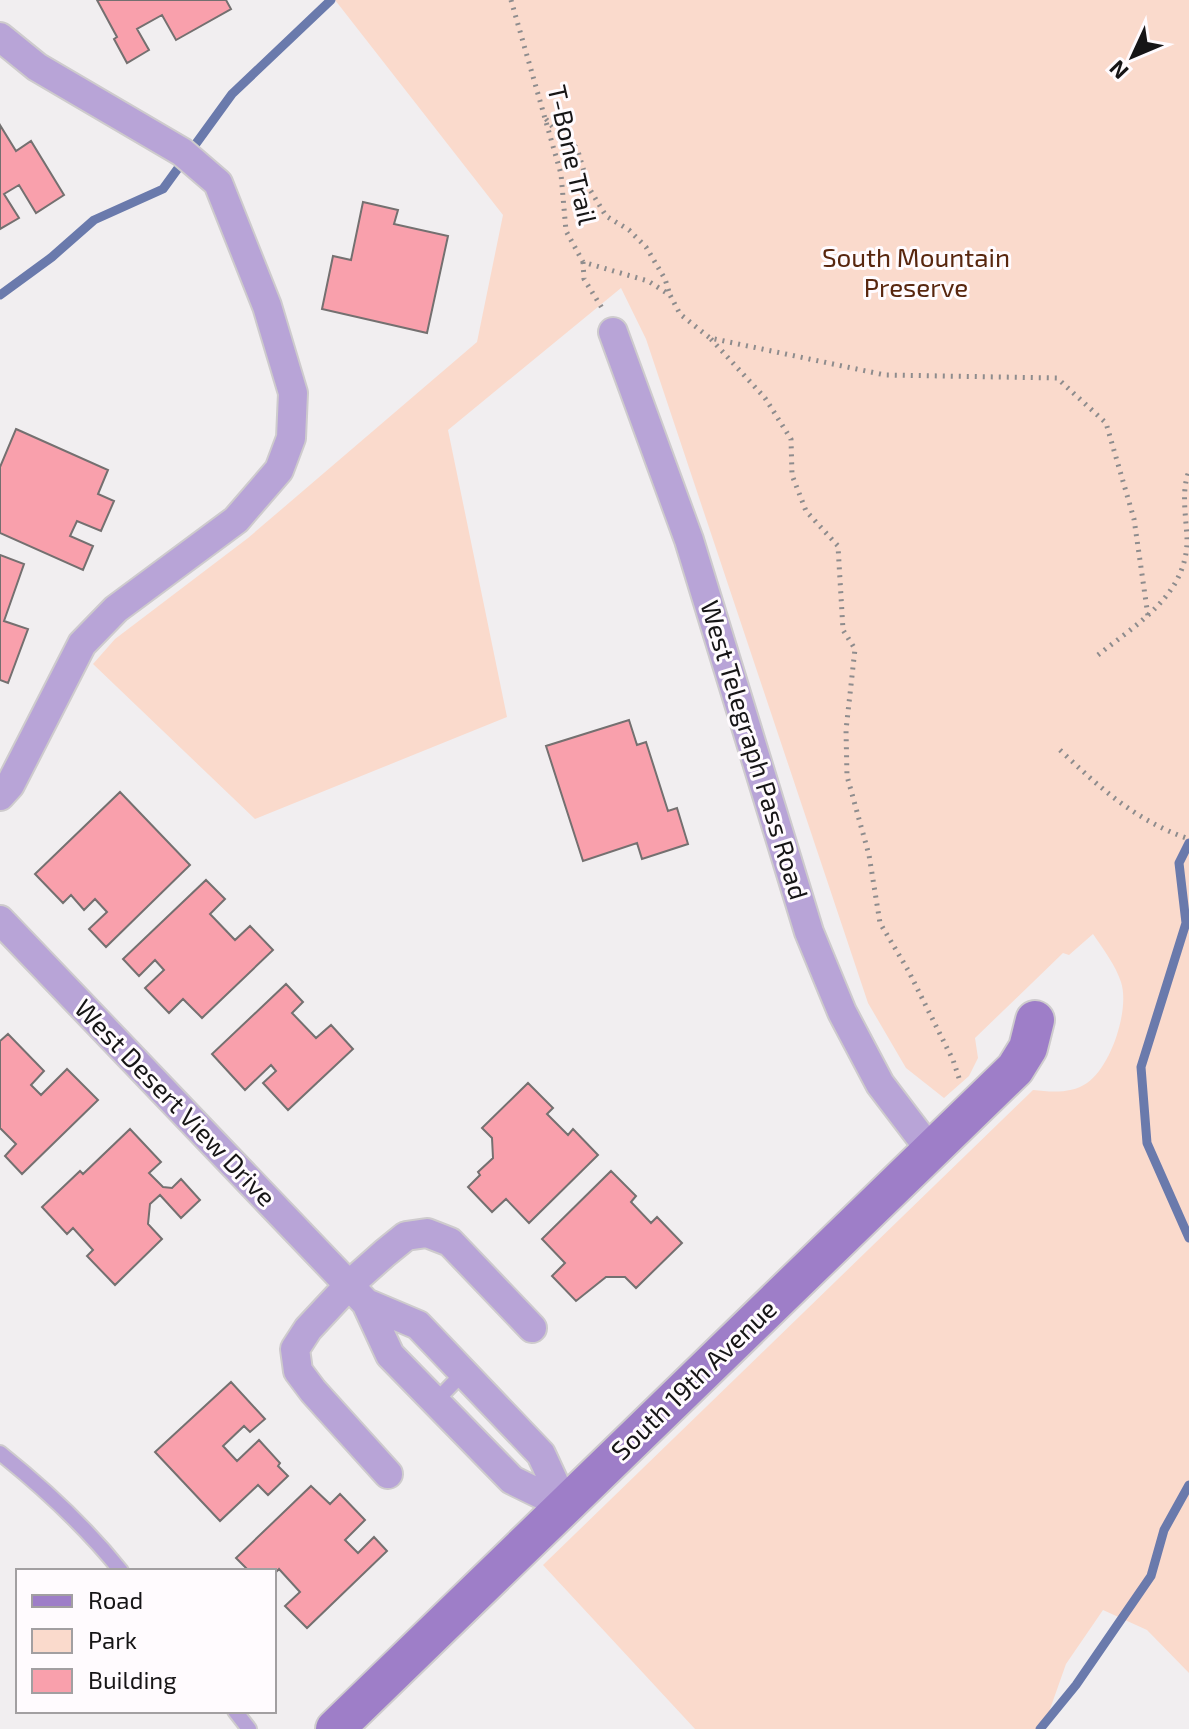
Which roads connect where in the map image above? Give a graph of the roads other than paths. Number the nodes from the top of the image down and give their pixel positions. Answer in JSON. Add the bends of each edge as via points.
{"nodes":[{"id":1,"x":0,"y":37,"type":"edge"},
{"id":2,"x":613,"y":332,"type":"road end"},
{"id":3,"x":0,"y":796,"type":"edge"},
{"id":4,"x":0,"y":920,"type":"edge"},
{"id":5,"x":1035,"y":1020,"type":"dead end"},
{"id":6,"x":931,"y":1151,"type":"junction"},
{"id":7,"x":358,"y":1294,"type":"junction"},
{"id":8,"x":532,"y":1328,"type":"dead end"},
{"id":9,"x":463,"y":1373,"type":"junction"},
{"id":10,"x":435,"y":1402,"type":"junction"},
{"id":11,"x":0,"y":1453,"type":"edge"},
{"id":12,"x":388,"y":1474,"type":"dead end"},
{"id":13,"x":565,"y":1506,"type":"junction"},
{"id":14,"x":119,"y":1569,"type":"edge"},
{"id":15,"x":237,"y":1713,"type":"edge"},
{"id":16,"x":249,"y":1729,"type":"edge"},
{"id":17,"x":335,"y":1729,"type":"edge"}],
"edges":[{"from":1,"to":3,"type":"street","via":[[37,67],[182,152],[218,183],[267,306],[293,393],[291,438],[279,470],[236,520],[116,609],[82,644]]},
{"from":2,"to":6,"type":"street","name":"West Telegraph Pass Road","via":[[689,540],[809,932],[880,1084]]},
{"from":4,"to":7,"type":"street","name":"West Desert View Drive"},
{"from":5,"to":6,"type":"street","name":"South 19th Avenue","via":[[1023,1059]]},
{"from":6,"to":13,"type":"street","name":"South 19th Avenue"},
{"from":7,"to":8,"type":"street","via":[[406,1236],[427,1233],[450,1242]]},
{"from":7,"to":9,"type":"street","name":"West Desert View Drive","via":[[418,1325]]},
{"from":7,"to":10,"type":"street","name":"West Desert View Drive","via":[[390,1355]]},
{"from":7,"to":12,"type":"street","via":[[308,1329],[295,1349],[298,1371]]},
{"from":9,"to":10,"type":"lane"},
{"from":9,"to":13,"type":"street","name":"West Desert View Drive","via":[[541,1454]]},
{"from":10,"to":13,"type":"street","name":"West Desert View Drive","via":[[512,1480]]},
{"from":11,"to":14,"type":"lane","via":[[48,1492]]},
{"from":13,"to":17,"type":"street","name":"South 19th Avenue"},
{"from":15,"to":16,"type":"lane"}]}
